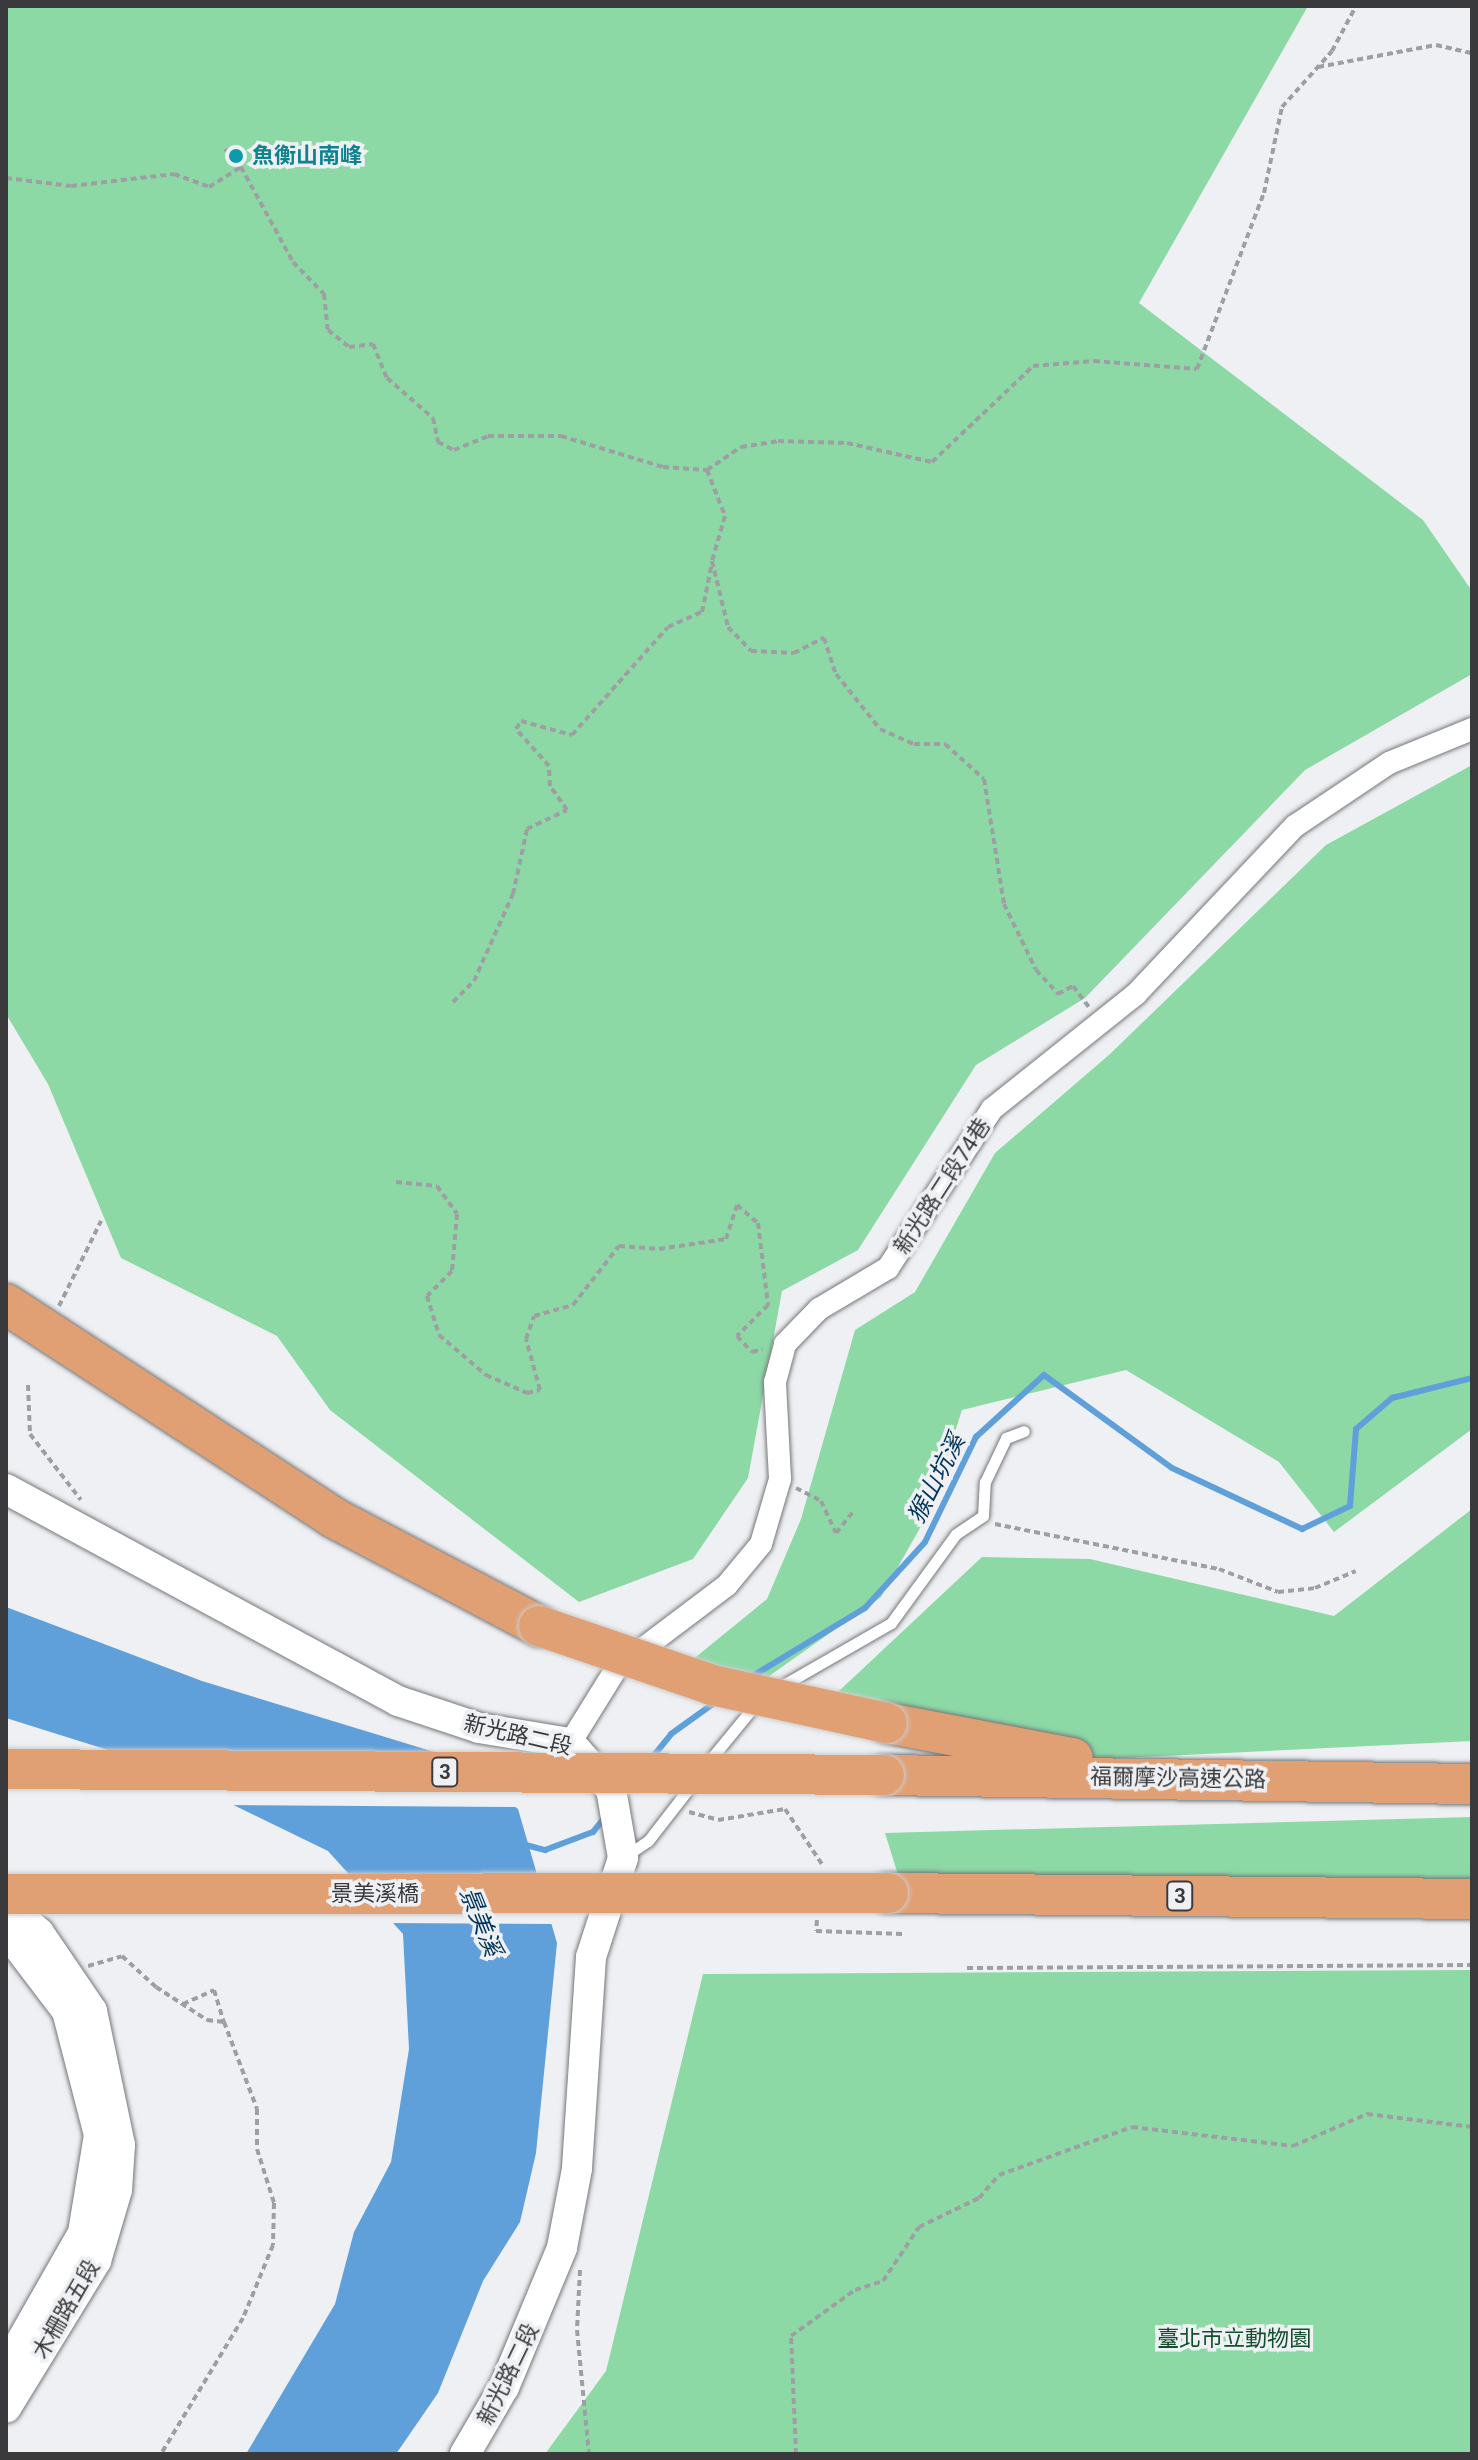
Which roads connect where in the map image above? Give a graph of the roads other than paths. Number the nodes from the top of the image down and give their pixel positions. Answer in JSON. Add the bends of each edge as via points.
{"nodes":[{"id":1,"x":1471,"y":730,"type":"edge"},
{"id":2,"x":6,"y":1304,"type":"edge"},
{"id":3,"x":1024,"y":1431,"type":"dead end"},
{"id":4,"x":6,"y":1489,"type":"edge"},
{"id":5,"x":578,"y":1748,"type":"junction"},
{"id":6,"x":6,"y":1769,"type":"edge"},
{"id":7,"x":1179,"y":1777,"type":"junction"},
{"id":8,"x":1472,"y":1784,"type":"edge"},
{"id":9,"x":622,"y":1846,"type":"junction"},
{"id":10,"x":6,"y":1894,"type":"edge"},
{"id":11,"x":1472,"y":1899,"type":"edge"},
{"id":12,"x":6,"y":1904,"type":"edge"},
{"id":13,"x":6,"y":1931,"type":"edge"},
{"id":14,"x":6,"y":2368,"type":"edge"},
{"id":15,"x":6,"y":2408,"type":"edge"},
{"id":16,"x":465,"y":2454,"type":"edge"}],
"edges":[{"from":1,"to":5,"type":"street","name":"新光路二段74巷","via":[[1389,763],[1295,826],[1136,994],[992,1109],[888,1268],[819,1309],[785,1344],[775,1382],[780,1479],[748,1563],[616,1669]]},
{"from":2,"to":7,"type":"highway","bridge":true,"via":[[334,1518],[539,1626],[726,1689]]},
{"from":3,"to":9,"type":"lane","via":[[1006,1438],[985,1482],[983,1516],[956,1534],[891,1623],[749,1709],[648,1841]]},
{"from":4,"to":5,"type":"street","name":"新光路二段","via":[[107,1539],[398,1701],[479,1728]]},
{"from":5,"to":9,"type":"street","name":"新光路二段","via":[[611,1789]]},
{"from":6,"to":7,"type":"highway","name":"福爾摩沙高速公路","number":"3","bridge":true},
{"from":7,"to":8,"type":"highway","name":"福爾摩沙高速公路","number":"3"},
{"from":9,"to":16,"type":"street","name":"新光路二段","via":[[591,1957],[577,2169],[562,2248],[504,2387]]},
{"from":10,"to":11,"type":"highway","name":"景美溪橋","number":"3","bridge":true,"via":[[888,1893]]},
{"from":12,"to":15,"type":"street","name":"木柵路五段","via":[[71,1973],[92,2011],[115,2092],[117,2190],[96,2261]]},
{"from":13,"to":14,"type":"street","name":"木柵路五段","via":[[67,2011],[99,2135],[83,2233]]}]}
